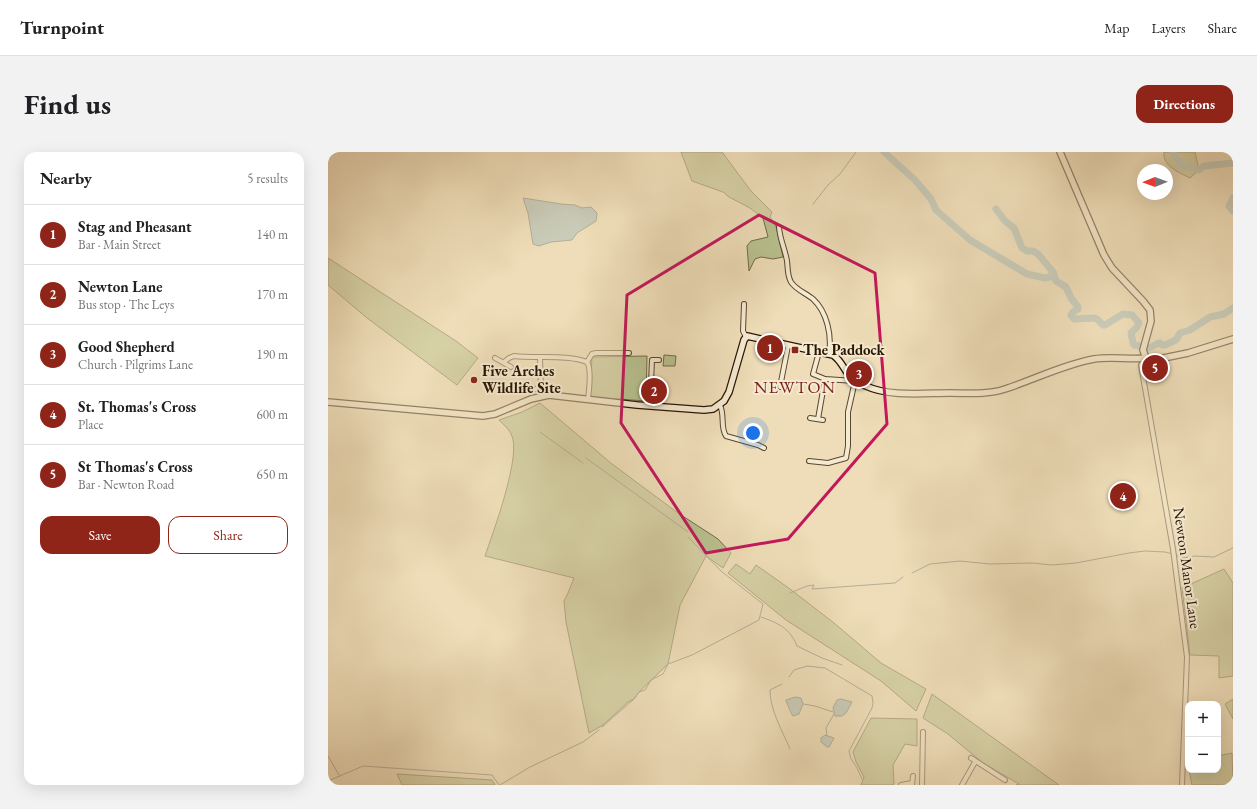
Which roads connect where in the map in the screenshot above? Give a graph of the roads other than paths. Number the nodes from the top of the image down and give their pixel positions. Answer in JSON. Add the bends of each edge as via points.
{"nodes":[{"id":1,"x":1060,"y":152,"type":"edge"},
{"id":2,"x":779,"y":227,"type":"dead end"},
{"id":3,"x":744,"y":304,"type":"dead end"},
{"id":4,"x":747,"y":336,"type":"junction"},
{"id":5,"x":1233,"y":340,"type":"edge"},
{"id":6,"x":788,"y":346,"type":"junction"},
{"id":7,"x":819,"y":352,"type":"junction"},
{"id":8,"x":629,"y":353,"type":"dead end"},
{"id":9,"x":829,"y":354,"type":"junction"},
{"id":10,"x":495,"y":358,"type":"dead end"},
{"id":11,"x":540,"y":358,"type":"junction"},
{"id":12,"x":1146,"y":358,"type":"junction"},
{"id":13,"x":659,"y":360,"type":"dead end"},
{"id":14,"x":504,"y":362,"type":"junction"},
{"id":15,"x":587,"y":362,"type":"junction"},
{"id":16,"x":511,"y":367,"type":"dead end"},
{"id":17,"x":825,"y":379,"type":"junction"},
{"id":18,"x":855,"y":381,"type":"junction"},
{"id":19,"x":780,"y":387,"type":"dead end"},
{"id":20,"x":541,"y":388,"type":"junction"},
{"id":21,"x":550,"y":388,"type":"dead end"},
{"id":22,"x":535,"y":389,"type":"dead end"},
{"id":23,"x":588,"y":399,"type":"junction"},
{"id":24,"x":328,"y":402,"type":"edge"},
{"id":25,"x":720,"y":405,"type":"junction"},
{"id":26,"x":650,"y":406,"type":"junction"},
{"id":27,"x":810,"y":418,"type":"dead end"},
{"id":28,"x":764,"y":448,"type":"dead end"},
{"id":29,"x":809,"y":461,"type":"dead end"},
{"id":30,"x":923,"y":732,"type":"dead end"},
{"id":31,"x":913,"y":776,"type":"dead end"},
{"id":32,"x":1005,"y":780,"type":"dead end"},
{"id":33,"x":912,"y":784,"type":"edge"},
{"id":34,"x":901,"y":785,"type":"edge"},
{"id":35,"x":922,"y":785,"type":"edge"},
{"id":36,"x":962,"y":785,"type":"edge"},
{"id":37,"x":1182,"y":785,"type":"edge"}],
"edges":[{"from":1,"to":12,"type":"street","via":[[1104,255],[1112,268],[1150,310],[1151,321],[1143,350]]},
{"from":2,"to":9,"type":"street","via":[[789,278],[793,286],[812,299],[823,313],[830,337]]},
{"from":3,"to":4,"type":"street","via":[[743,331]]},
{"from":4,"to":6,"type":"street"},
{"from":4,"to":25,"type":"street","via":[[729,392]]},
{"from":5,"to":12,"type":"street","via":[[1163,359],[1150,361]]},
{"from":6,"to":7,"type":"street"},
{"from":6,"to":19,"type":"street"},
{"from":7,"to":9,"type":"street"},
{"from":7,"to":17,"type":"street","via":[[813,374]]},
{"from":8,"to":15,"type":"street","via":[[596,352]]},
{"from":9,"to":18,"type":"street","via":[[838,358]]},
{"from":10,"to":14,"type":"street"},
{"from":11,"to":14,"type":"street","via":[[514,356]]},
{"from":11,"to":15,"type":"street","via":[[557,357]]},
{"from":11,"to":20,"type":"street"},
{"from":12,"to":18,"type":"street","via":[[1110,358],[1080,362],[1003,390],[989,392],[890,392],[874,390]]},
{"from":12,"to":37,"type":"street","name":"Newton Manor Lane","via":[[1142,366],[1175,558],[1187,658]]},
{"from":13,"to":26,"type":"street","via":[[652,360]]},
{"from":14,"to":16,"type":"street"},
{"from":15,"to":23,"type":"street","via":[[590,365]]},
{"from":17,"to":18,"type":"street"},
{"from":17,"to":27,"type":"street","via":[[820,419]]},
{"from":18,"to":29,"type":"street","via":[[848,412],[846,458],[828,463]]},
{"from":20,"to":21,"type":"street"},
{"from":20,"to":22,"type":"street"},
{"from":23,"to":24,"type":"street","via":[[549,395],[483,416]]},
{"from":23,"to":26,"type":"street"},
{"from":25,"to":26,"type":"street","via":[[704,410]]},
{"from":25,"to":28,"type":"street","via":[[726,436]]},
{"from":30,"to":35,"type":"street"},
{"from":31,"to":33,"type":"street"},
{"from":32,"to":36,"type":"street","via":[[973,760]]},
{"from":33,"to":34,"type":"street"}]}
